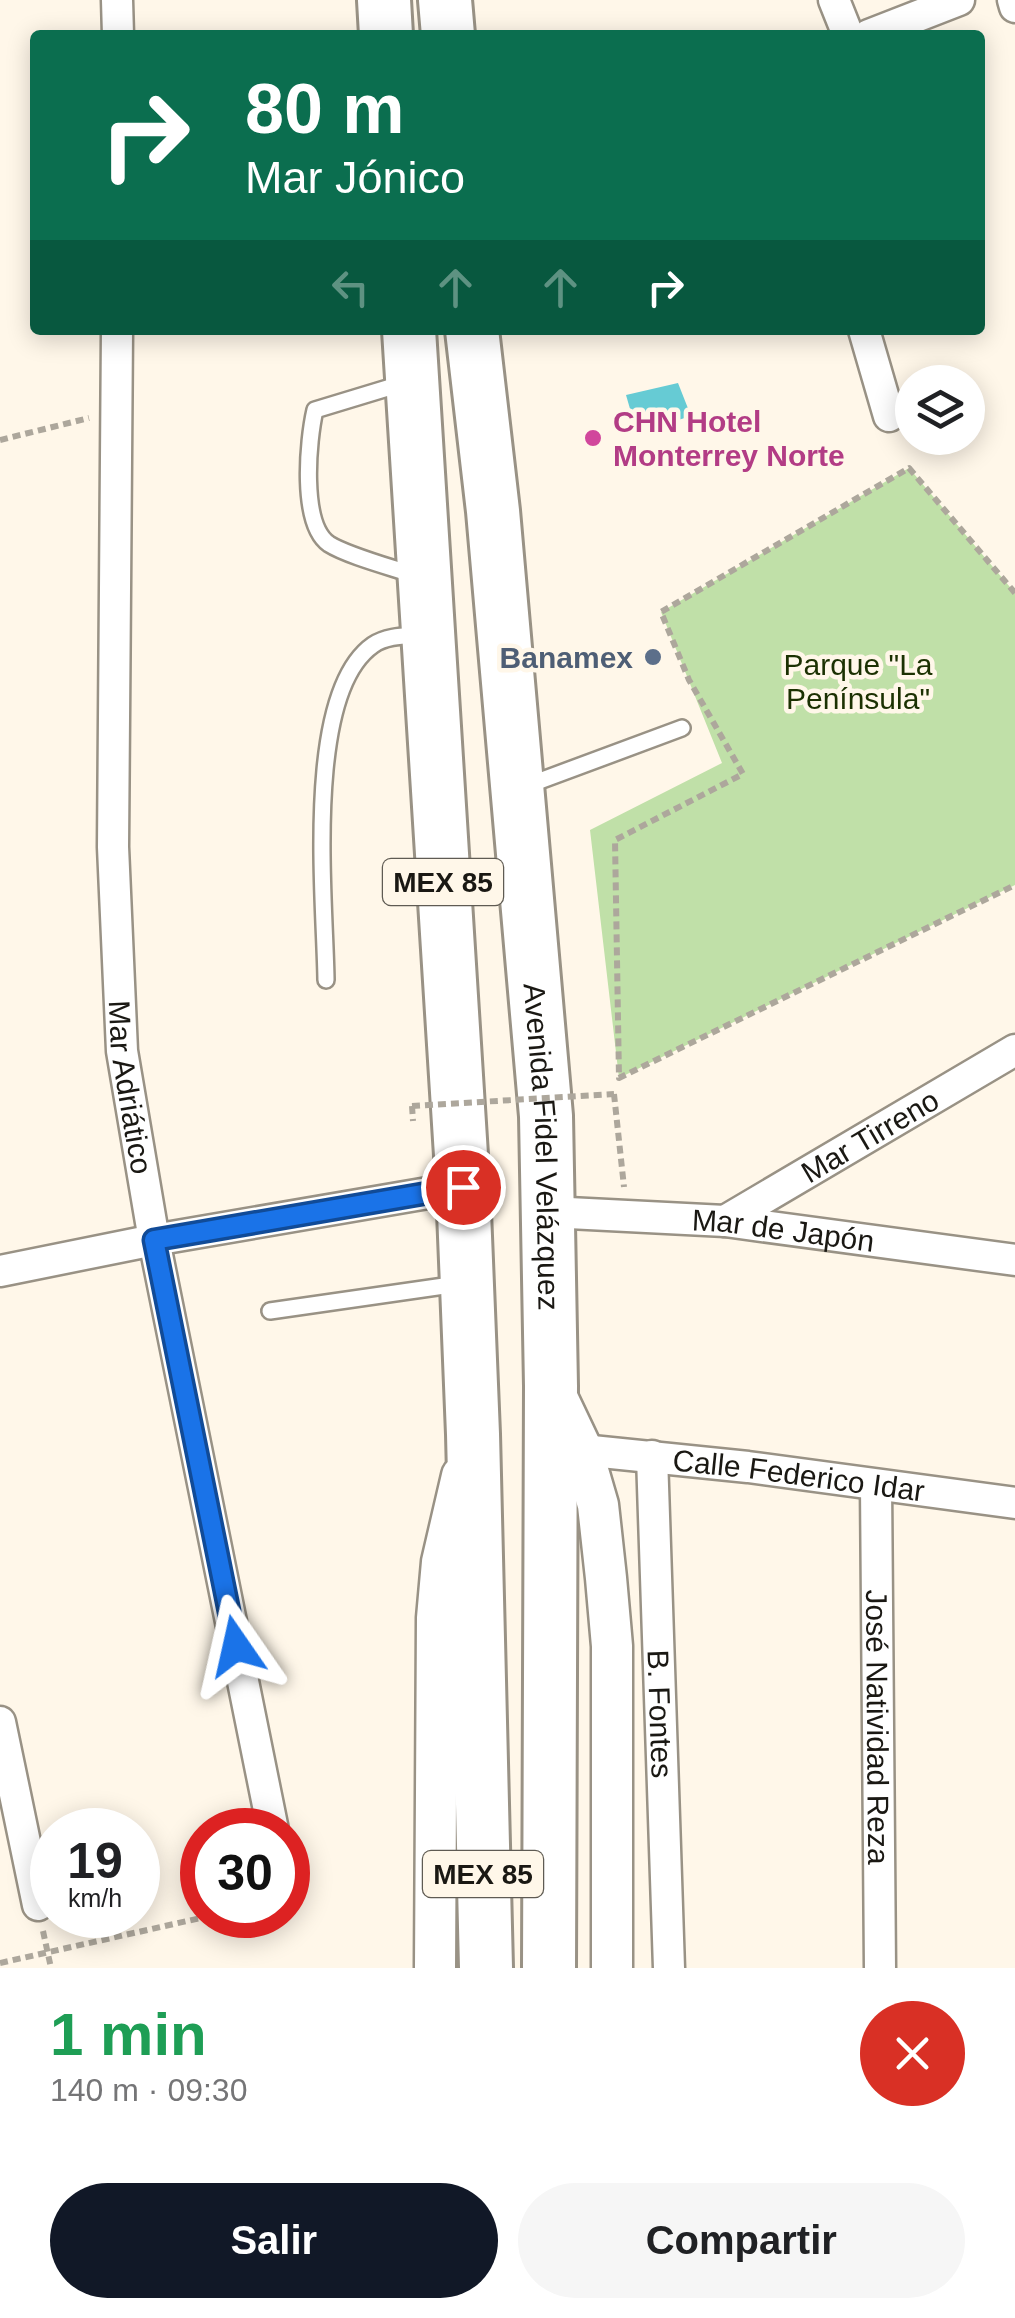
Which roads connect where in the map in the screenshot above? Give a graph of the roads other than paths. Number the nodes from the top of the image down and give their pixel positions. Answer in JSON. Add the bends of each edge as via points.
{"nodes":[{"id":1,"x":118,"y":0,"type":"edge"},
{"id":2,"x":384,"y":0,"type":"edge"},
{"id":3,"x":445,"y":0,"type":"edge"},
{"id":4,"x":834,"y":0,"type":"edge"},
{"id":5,"x":959,"y":0,"type":"edge"},
{"id":6,"x":118,"y":30,"type":"edge"},
{"id":7,"x":386,"y":30,"type":"edge"},
{"id":8,"x":448,"y":30,"type":"edge"},
{"id":9,"x":846,"y":30,"type":"edge"},
{"id":10,"x":882,"y":30,"type":"edge"},
{"id":11,"x":117,"y":335,"type":"edge"},
{"id":12,"x":473,"y":335,"type":"edge"},
{"id":13,"x":865,"y":335,"type":"edge"},
{"id":14,"x":410,"y":355,"type":"edge"},
{"id":15,"x":889,"y":416,"type":"dead end"},
{"id":16,"x":424,"y":579,"type":"junction"},
{"id":17,"x":427,"y":635,"type":"junction"},
{"id":18,"x":682,"y":728,"type":"dead end"},
{"id":19,"x":519,"y":789,"type":"junction"},
{"id":20,"x":326,"y":980,"type":"dead end"},
{"id":21,"x":1015,"y":1050,"type":"edge"},
{"id":22,"x":463,"y":1187,"type":"junction"},
{"id":23,"x":549,"y":1212,"type":"junction"},
{"id":24,"x":725,"y":1221,"type":"junction"},
{"id":25,"x":154,"y":1240,"type":"junction"},
{"id":26,"x":1015,"y":1260,"type":"edge"},
{"id":27,"x":0,"y":1271,"type":"edge"},
{"id":28,"x":467,"y":1282,"type":"junction"},
{"id":29,"x":270,"y":1311,"type":"dead end"},
{"id":30,"x":551,"y":1386,"type":"junction"},
{"id":31,"x":473,"y":1434,"type":"junction"},
{"id":32,"x":582,"y":1450,"type":"junction"},
{"id":33,"x":652,"y":1456,"type":"junction"},
{"id":34,"x":876,"y":1485,"type":"junction"},
{"id":35,"x":1015,"y":1503,"type":"edge"},
{"id":36,"x":0,"y":1722,"type":"edge"},
{"id":37,"x":269,"y":1808,"type":"edge"},
{"id":38,"x":30,"y":1866,"type":"edge"},
{"id":39,"x":435,"y":1968,"type":"edge"},
{"id":40,"x":486,"y":1968,"type":"edge"},
{"id":41,"x":550,"y":1968,"type":"edge"},
{"id":42,"x":612,"y":1968,"type":"edge"},
{"id":43,"x":669,"y":1968,"type":"edge"},
{"id":44,"x":880,"y":1968,"type":"edge"}],
"edges":[{"from":1,"to":6,"type":"street"},
{"from":2,"to":7,"type":"highway"},
{"from":3,"to":8,"type":"highway"},
{"from":4,"to":9,"type":"street"},
{"from":5,"to":10,"type":"street"},
{"from":11,"to":25,"type":"street","name":"Mar Adriático","via":[[115,944],[122,1051]]},
{"from":12,"to":19,"type":"highway","name":"Avenida Fidel Velázquez","number":"MEX 85"},
{"from":13,"to":15,"type":"street"},
{"from":14,"to":16,"type":"highway","number":"MEX 85"},
{"from":14,"to":16,"type":"lane","via":[[315,410],[308,442],[312,518],[327,543]]},
{"from":16,"to":17,"type":"highway","number":"MEX 85"},
{"from":17,"to":20,"type":"lane","via":[[374,645],[351,670],[330,722],[323,777]]},
{"from":17,"to":22,"type":"highway","number":"MEX 85"},
{"from":18,"to":19,"type":"lane"},
{"from":19,"to":23,"type":"highway","name":"Avenida Fidel Velázquez","number":"MEX 85"},
{"from":21,"to":24,"type":"street","name":"Mar Tirreno"},
{"from":22,"to":25,"type":"street"},
{"from":22,"to":28,"type":"highway","number":"MEX 85"},
{"from":23,"to":24,"type":"street","name":"Mar de Japón"},
{"from":23,"to":30,"type":"highway","name":"Avenida Fidel Velázquez","number":"MEX 85"},
{"from":24,"to":26,"type":"street","name":"Mar de Japón"},
{"from":25,"to":27,"type":"street"},
{"from":25,"to":37,"type":"street","name":"Mar Adriático"},
{"from":28,"to":29,"type":"lane"},
{"from":28,"to":31,"type":"highway","number":"MEX 85"},
{"from":30,"to":32,"type":"street"},
{"from":30,"to":41,"type":"highway","name":"Avenida Fidel Velázquez","number":"MEX 85"},
{"from":31,"to":39,"type":"street","via":[[450,1520],[437,1618]]},
{"from":31,"to":40,"type":"highway","number":"MEX 85"},
{"from":32,"to":33,"type":"street","name":"Calle Federico Idar"},
{"from":32,"to":42,"type":"street","via":[[598,1505],[612,1646]]},
{"from":33,"to":34,"type":"street","name":"Calle Federico Idar"},
{"from":33,"to":43,"type":"street","name":"B. Fontes"},
{"from":34,"to":35,"type":"street","name":"Calle Federico Idar"},
{"from":34,"to":44,"type":"street","name":"José Natividad Reza"},
{"from":36,"to":38,"type":"street"}]}
